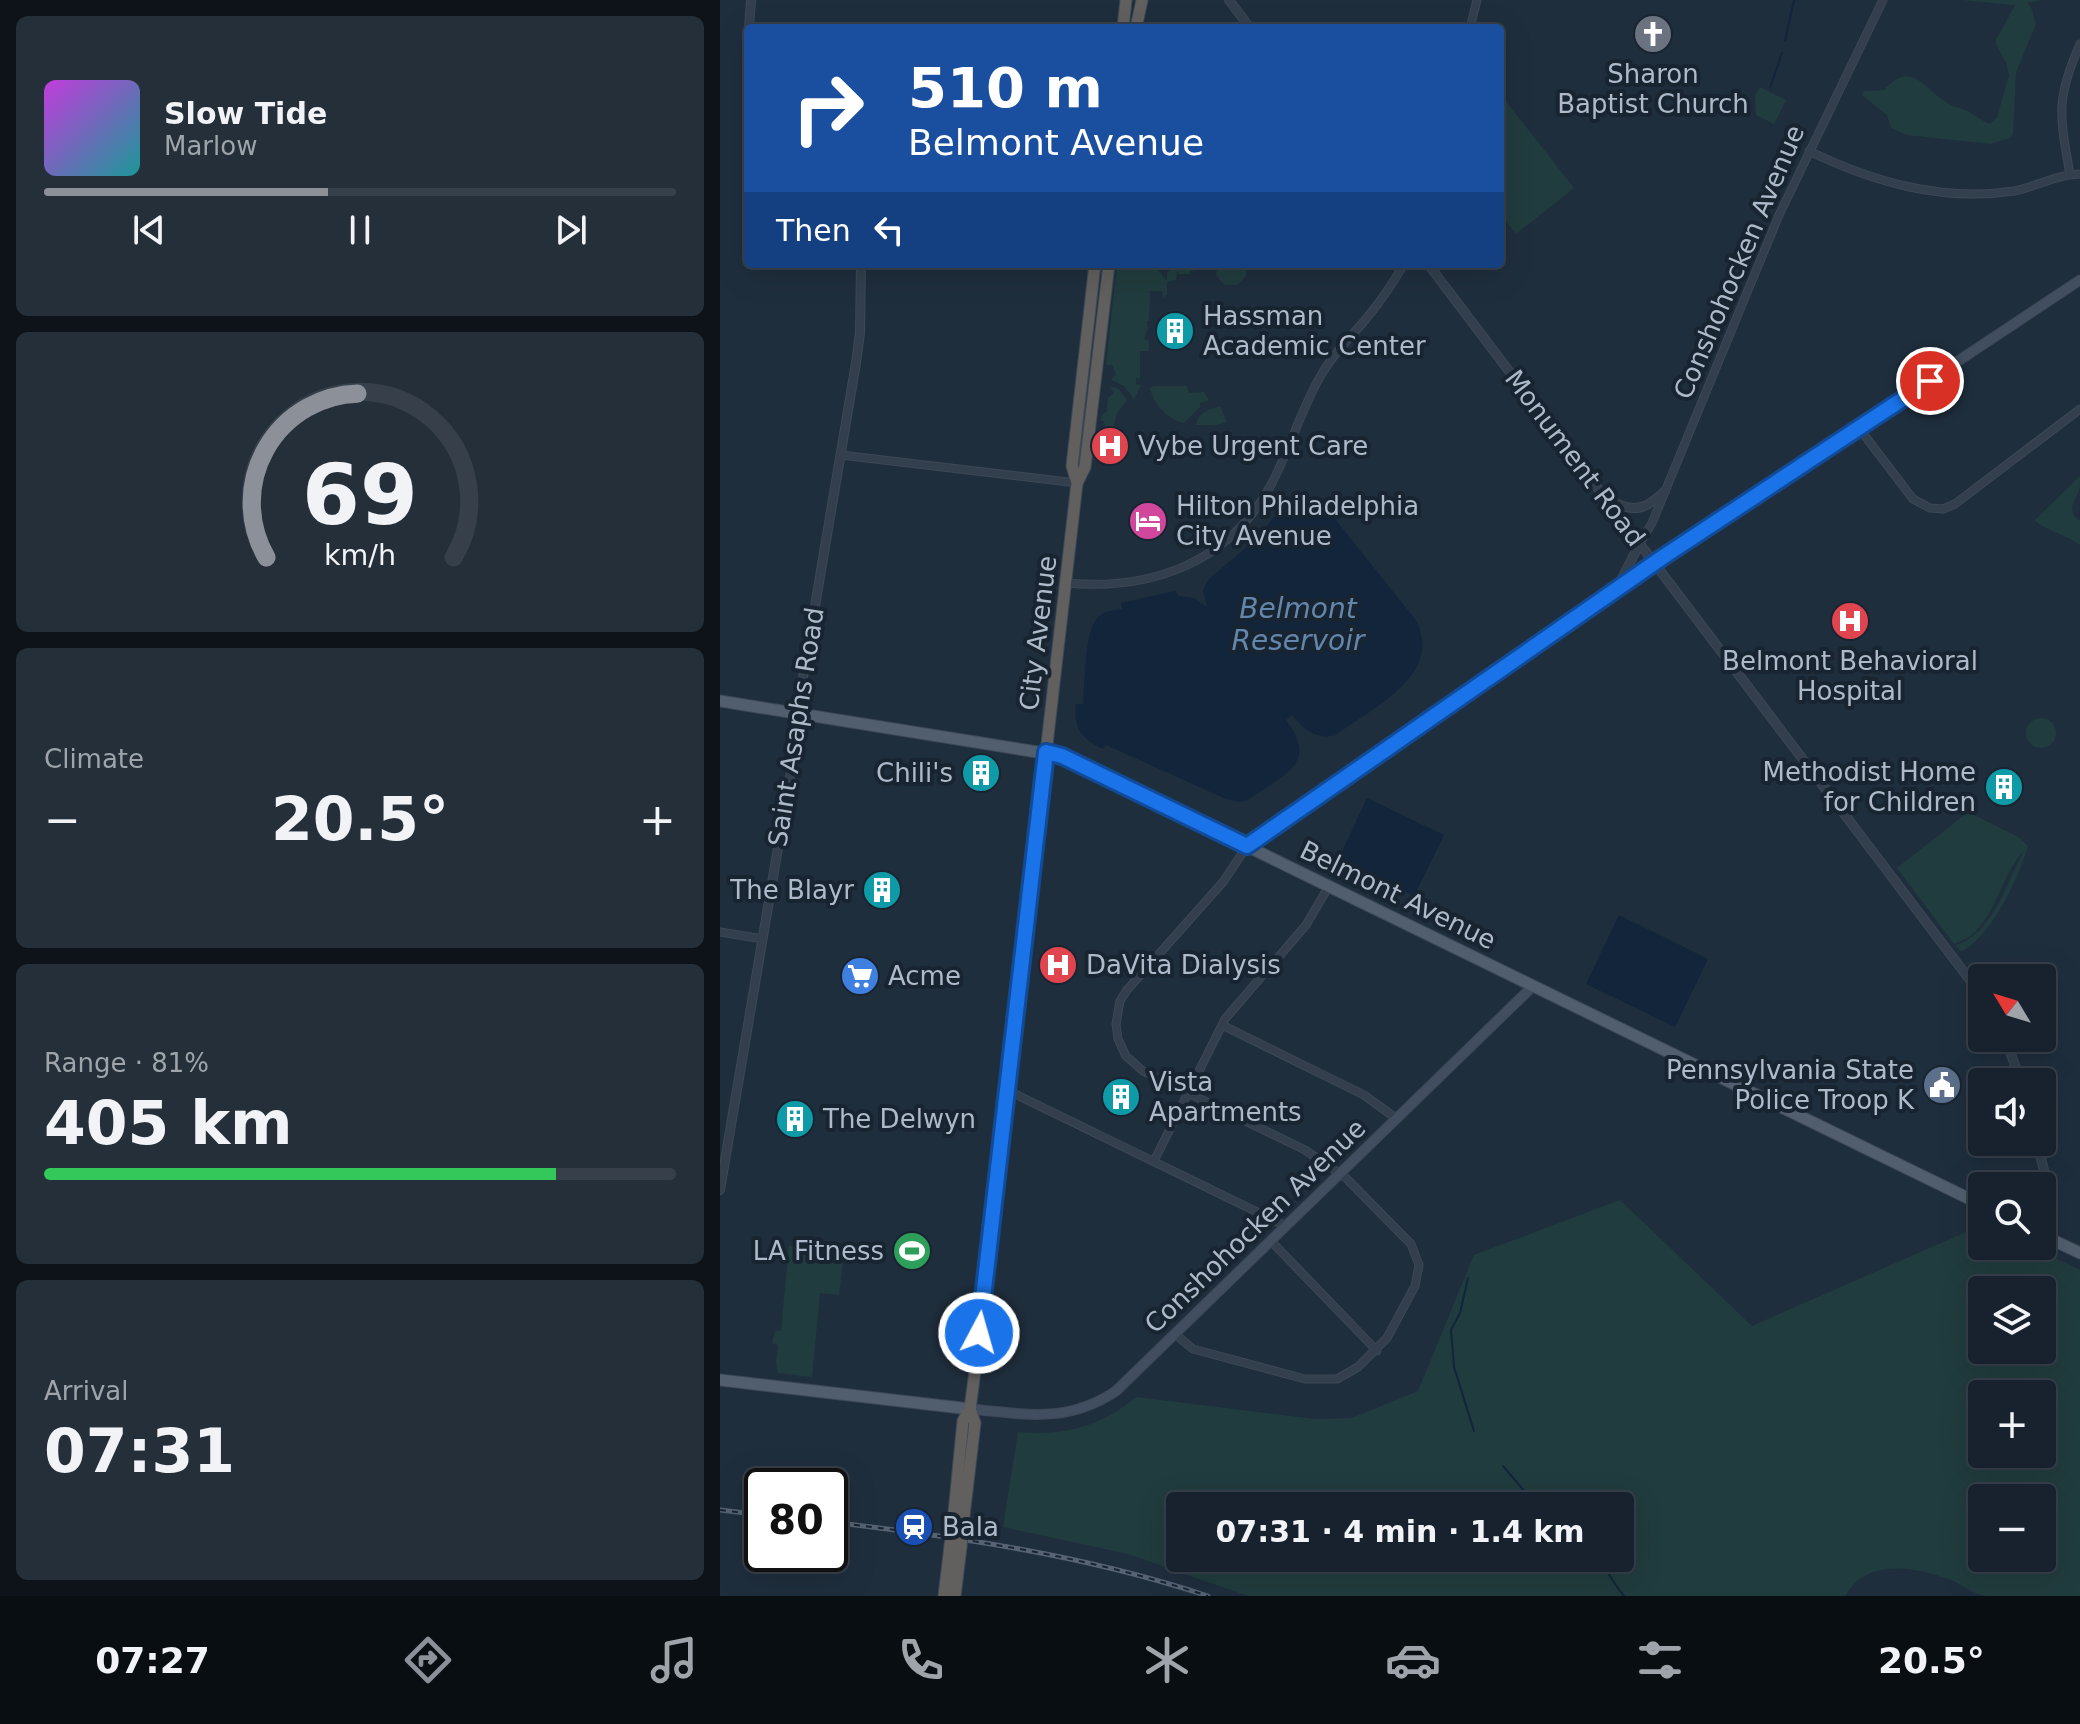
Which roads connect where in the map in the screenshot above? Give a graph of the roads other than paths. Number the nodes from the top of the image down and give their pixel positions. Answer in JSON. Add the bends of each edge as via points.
{"nodes":[{"id":1,"x":751,"y":0,"type":"edge"},
{"id":2,"x":1126,"y":0,"type":"edge"},
{"id":3,"x":1142,"y":0,"type":"edge"},
{"id":4,"x":1229,"y":0,"type":"edge"},
{"id":5,"x":1477,"y":0,"type":"edge"},
{"id":6,"x":1883,"y":0,"type":"edge"},
{"id":7,"x":749,"y":24,"type":"edge"},
{"id":8,"x":1123,"y":24,"type":"edge"},
{"id":9,"x":1137,"y":24,"type":"edge"},
{"id":10,"x":1247,"y":24,"type":"edge"},
{"id":11,"x":1471,"y":24,"type":"edge"},
{"id":12,"x":2080,"y":44,"type":"edge"},
{"id":13,"x":2077,"y":57,"type":"edge"},
{"id":14,"x":1809,"y":151,"type":"junction"},
{"id":15,"x":2080,"y":174,"type":"edge"},
{"id":16,"x":2070,"y":175,"type":"junction"},
{"id":17,"x":861,"y":268,"type":"edge"},
{"id":18,"x":1095,"y":268,"type":"edge"},
{"id":19,"x":1109,"y":268,"type":"edge"},
{"id":20,"x":1401,"y":268,"type":"edge"},
{"id":21,"x":1431,"y":268,"type":"edge"},
{"id":22,"x":2080,"y":280,"type":"edge"},
{"id":23,"x":1083,"y":371,"type":"junction"},
{"id":24,"x":1095,"y":382,"type":"junction"},
{"id":25,"x":2080,"y":409,"type":"edge"},
{"id":26,"x":1859,"y":428,"type":"junction"},
{"id":27,"x":841,"y":455,"type":"junction"},
{"id":28,"x":1077,"y":483,"type":"junction"},
{"id":29,"x":1665,"y":491,"type":"junction"},
{"id":30,"x":1605,"y":497,"type":"junction"},
{"id":31,"x":1640,"y":543,"type":"junction"},
{"id":32,"x":1655,"y":563,"type":"junction"},
{"id":33,"x":1066,"y":583,"type":"junction"},
{"id":34,"x":1614,"y":592,"type":"junction"},
{"id":35,"x":720,"y":701,"type":"edge"},
{"id":36,"x":799,"y":713,"type":"junction"},
{"id":37,"x":1046,"y":752,"type":"junction"},
{"id":38,"x":1247,"y":846,"type":"junction"},
{"id":39,"x":1329,"y":886,"type":"junction"},
{"id":40,"x":720,"y":932,"type":"edge"},
{"id":41,"x":763,"y":939,"type":"junction"},
{"id":42,"x":1968,"y":977,"type":"edge"},
{"id":43,"x":1533,"y":986,"type":"junction"},
{"id":44,"x":1222,"y":1025,"type":"junction"},
{"id":45,"x":1007,"y":1090,"type":"junction"},
{"id":46,"x":1188,"y":1093,"type":"junction"},
{"id":47,"x":1397,"y":1119,"type":"junction"},
{"id":48,"x":1154,"y":1161,"type":"junction"},
{"id":49,"x":1339,"y":1174,"type":"junction"},
{"id":50,"x":720,"y":1190,"type":"edge"},
{"id":51,"x":1968,"y":1198,"type":"edge"},
{"id":52,"x":1286,"y":1226,"type":"junction"},
{"id":53,"x":1271,"y":1241,"type":"junction"},
{"id":54,"x":2056,"y":1241,"type":"edge"},
{"id":55,"x":2080,"y":1253,"type":"edge"},
{"id":56,"x":1175,"y":1334,"type":"junction"},
{"id":57,"x":1377,"y":1351,"type":"junction"},
{"id":58,"x":720,"y":1380,"type":"edge"},
{"id":59,"x":970,"y":1409,"type":"junction"},
{"id":60,"x":955,"y":1547,"type":"junction"},
{"id":61,"x":944,"y":1596,"type":"edge"},
{"id":62,"x":955,"y":1596,"type":"edge"}],
"edges":[{"from":1,"to":7,"type":"street"},
{"from":2,"to":8,"type":"highway"},
{"from":3,"to":9,"type":"highway"},
{"from":4,"to":10,"type":"street"},
{"from":5,"to":11,"type":"street"},
{"from":6,"to":14,"type":"street","name":"Conshohocken Avenue"},
{"from":12,"to":13,"type":"street"},
{"from":13,"to":16,"type":"street","via":[[2061,100]]},
{"from":14,"to":16,"type":"street","via":[[1881,181],[1949,193],[2011,191]]},
{"from":14,"to":29,"type":"street","name":"Conshohocken Avenue"},
{"from":15,"to":16,"type":"street"},
{"from":17,"to":27,"type":"street","name":"Saint Asaphs Road","via":[[860,333]]},
{"from":18,"to":23,"type":"highway","name":"City Avenue"},
{"from":19,"to":24,"type":"highway","name":"City Avenue"},
{"from":20,"to":33,"type":"street","via":[[1324,370],[1266,493],[1230,536],[1193,562],[1158,577],[1114,585]]},
{"from":21,"to":30,"type":"street","name":"Monument Road"},
{"from":22,"to":26,"type":"main road"},
{"from":23,"to":24,"type":"highway"},
{"from":23,"to":28,"type":"highway","name":"City Avenue","via":[[1072,466]]},
{"from":24,"to":28,"type":"highway","name":"City Avenue","via":[[1085,467]]},
{"from":25,"to":26,"type":"street","via":[[1966,498],[1943,509],[1913,499]]},
{"from":26,"to":32,"type":"main road"},
{"from":27,"to":28,"type":"street"},
{"from":27,"to":36,"type":"street","name":"Saint Asaphs Road"},
{"from":28,"to":33,"type":"highway","name":"City Avenue"},
{"from":29,"to":30,"type":"street","via":[[1638,509]]},
{"from":29,"to":31,"type":"street","name":"Conshohocken Avenue"},
{"from":30,"to":31,"type":"street","name":"Monument Road"},
{"from":31,"to":32,"type":"street","name":"Monument Road"},
{"from":31,"to":34,"type":"street"},
{"from":32,"to":34,"type":"main road"},
{"from":32,"to":42,"type":"street","name":"Monument Road"},
{"from":33,"to":37,"type":"highway","name":"City Avenue"},
{"from":34,"to":38,"type":"main road"},
{"from":35,"to":36,"type":"main road","name":"Belmont Avenue"},
{"from":36,"to":37,"type":"main road","name":"Belmont Avenue"},
{"from":36,"to":41,"type":"street","name":"Saint Asaphs Road"},
{"from":37,"to":38,"type":"main road","name":"Belmont Avenue"},
{"from":37,"to":45,"type":"highway","name":"City Avenue"},
{"from":38,"to":39,"type":"main road","name":"Belmont Avenue"},
{"from":38,"to":46,"type":"street","via":[[1223,882],[1123,996],[1116,1015],[1122,1051],[1137,1067]]},
{"from":39,"to":43,"type":"main road","name":"Belmont Avenue"},
{"from":39,"to":44,"type":"street","via":[[1306,925]]},
{"from":40,"to":41,"type":"street"},
{"from":41,"to":50,"type":"street","name":"Saint Asaphs Road"},
{"from":43,"to":47,"type":"main road","name":"Conshohocken Avenue"},
{"from":43,"to":51,"type":"main road","name":"Belmont Avenue"},
{"from":44,"to":46,"type":"street"},
{"from":44,"to":47,"type":"street","via":[[1364,1095]]},
{"from":45,"to":48,"type":"street"},
{"from":45,"to":59,"type":"highway","name":"City Avenue"},
{"from":46,"to":48,"type":"street"},
{"from":46,"to":49,"type":"street","via":[[1305,1150]]},
{"from":47,"to":49,"type":"main road","name":"Conshohocken Avenue"},
{"from":48,"to":52,"type":"street"},
{"from":49,"to":52,"type":"main road","name":"Conshohocken Avenue"},
{"from":49,"to":57,"type":"street","via":[[1406,1238],[1417,1257],[1415,1286]]},
{"from":52,"to":53,"type":"main road","name":"Conshohocken Avenue"},
{"from":53,"to":56,"type":"main road","name":"Conshohocken Avenue"},
{"from":53,"to":57,"type":"street"},
{"from":54,"to":55,"type":"main road"},
{"from":56,"to":57,"type":"street","via":[[1193,1349],[1317,1380],[1343,1377]]},
{"from":56,"to":59,"type":"main road","name":"Conshohocken Avenue","via":[[1121,1386],[1084,1408],[1048,1416]]},
{"from":58,"to":59,"type":"main road"},
{"from":59,"to":60,"type":"highway","name":"City Avenue","bridge":true,"via":[[963,1421]]},
{"from":60,"to":61,"type":"highway","name":"City Avenue"},
{"from":60,"to":62,"type":"highway","name":"City Avenue"}]}
